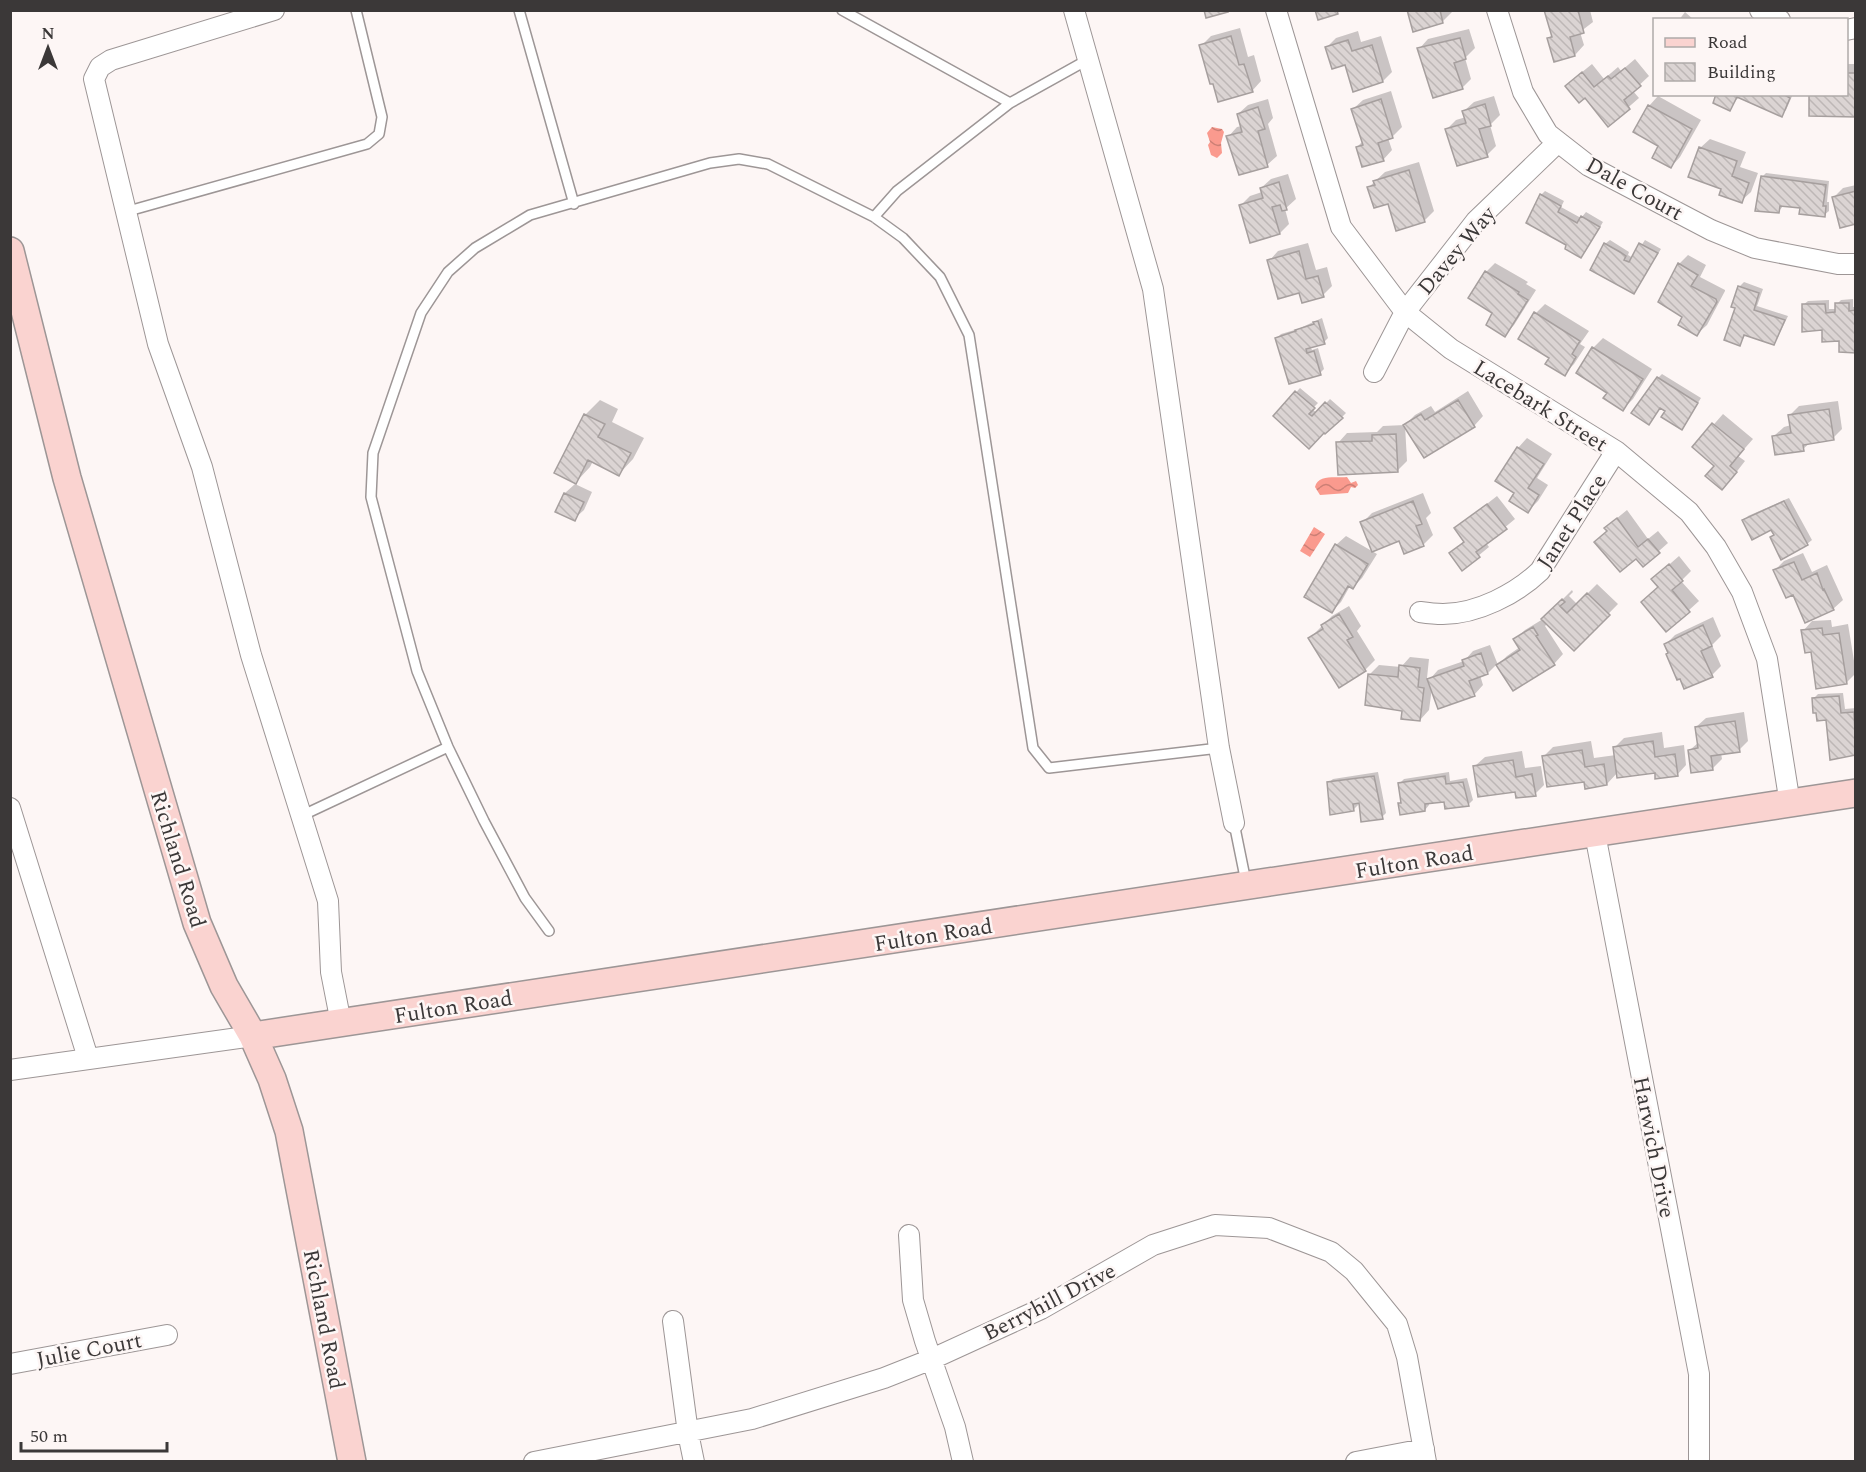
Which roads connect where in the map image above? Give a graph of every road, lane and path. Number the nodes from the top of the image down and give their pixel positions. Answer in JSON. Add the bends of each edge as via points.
{"nodes":[{"id":1,"x":274,"y":10,"type":"edge"},
{"id":2,"x":356,"y":10,"type":"edge"},
{"id":3,"x":519,"y":10,"type":"edge"},
{"id":4,"x":842,"y":10,"type":"edge"},
{"id":5,"x":1074,"y":10,"type":"edge"},
{"id":6,"x":1276,"y":10,"type":"edge"},
{"id":7,"x":1497,"y":10,"type":"edge"},
{"id":8,"x":1760,"y":10,"type":"edge"},
{"id":9,"x":1776,"y":18,"type":"edge"},
{"id":10,"x":1089,"y":58,"type":"junction"},
{"id":11,"x":1010,"y":103,"type":"junction"},
{"id":12,"x":1558,"y":142,"type":"junction"},
{"id":13,"x":574,"y":204,"type":"junction"},
{"id":14,"x":125,"y":212,"type":"junction"},
{"id":15,"x":874,"y":217,"type":"junction"},
{"id":16,"x":10,"y":251,"type":"edge"},
{"id":17,"x":1856,"y":264,"type":"edge"},
{"id":18,"x":1405,"y":312,"type":"junction"},
{"id":19,"x":1374,"y":372,"type":"dead end"},
{"id":20,"x":1616,"y":451,"type":"junction"},
{"id":21,"x":1420,"y":612,"type":"dead end"},
{"id":22,"x":448,"y":747,"type":"junction"},
{"id":23,"x":1219,"y":748,"type":"junction"},
{"id":24,"x":1856,"y":793,"type":"edge"},
{"id":25,"x":1790,"y":804,"type":"junction"},
{"id":26,"x":10,"y":808,"type":"edge"},
{"id":27,"x":301,"y":816,"type":"junction"},
{"id":28,"x":1234,"y":823,"type":"joint"},
{"id":29,"x":1595,"y":834,"type":"junction"},
{"id":30,"x":1247,"y":886,"type":"junction"},
{"id":31,"x":549,"y":931,"type":"dead end"},
{"id":32,"x":341,"y":1023,"type":"junction"},
{"id":33,"x":252,"y":1036,"type":"junction"},
{"id":34,"x":88,"y":1058,"type":"junction"},
{"id":35,"x":10,"y":1070,"type":"edge"},
{"id":36,"x":909,"y":1235,"type":"dead end"},
{"id":37,"x":673,"y":1321,"type":"dead end"},
{"id":38,"x":166,"y":1335,"type":"dead end"},
{"id":39,"x":932,"y":1359,"type":"junction"},
{"id":40,"x":10,"y":1364,"type":"edge"},
{"id":41,"x":688,"y":1433,"type":"junction"},
{"id":42,"x":1425,"y":1455,"type":"edge"},
{"id":43,"x":352,"y":1461,"type":"edge"},
{"id":44,"x":534,"y":1461,"type":"edge"},
{"id":45,"x":694,"y":1461,"type":"edge"},
{"id":46,"x":963,"y":1461,"type":"edge"},
{"id":47,"x":1356,"y":1461,"type":"edge"},
{"id":48,"x":1699,"y":1461,"type":"edge"}],
"edges":[{"from":1,"to":14,"type":"street","via":[[111,60],[100,67],[94,80]]},
{"from":2,"to":14,"type":"lane","via":[[382,117],[379,134],[367,144]]},
{"from":3,"to":13,"type":"lane"},
{"from":4,"to":11,"type":"lane"},
{"from":5,"to":10,"type":"street"},
{"from":6,"to":18,"type":"street","name":"Lacebark Street","via":[[1341,227]]},
{"from":7,"to":12,"type":"street","name":"Dale Court","via":[[1523,92],[1548,134]]},
{"from":8,"to":9,"type":"street"},
{"from":10,"to":11,"type":"lane"},
{"from":10,"to":23,"type":"street","via":[[1153,289]]},
{"from":11,"to":15,"type":"lane","via":[[897,191]]},
{"from":12,"to":17,"type":"street","name":"Dale Court","via":[[1589,165],[1712,230],[1755,248]]},
{"from":12,"to":18,"type":"street","name":"Davey Way","via":[[1476,221]]},
{"from":13,"to":15,"type":"lane","via":[[710,163],[739,159],[768,164]]},
{"from":13,"to":22,"type":"lane","via":[[530,215],[474,248],[448,273],[421,313],[373,453],[371,497],[417,671]]},
{"from":14,"to":27,"type":"street","via":[[158,344],[202,467],[251,655]]},
{"from":15,"to":23,"type":"lane","via":[[903,238],[940,277],[969,335],[1033,748],[1050,768]]},
{"from":16,"to":33,"type":"street","name":"Richland Road","via":[[67,478],[194,912],[224,986]]},
{"from":18,"to":19,"type":"street","name":"Davey Way"},
{"from":18,"to":20,"type":"street","name":"Lacebark Street","via":[[1451,349]]},
{"from":20,"to":21,"type":"street","name":"Janet Place","via":[[1540,571],[1527,584],[1488,606],[1445,614]]},
{"from":20,"to":25,"type":"street","name":"Lacebark Street","via":[[1689,512],[1716,547],[1742,592],[1767,658]]},
{"from":22,"to":27,"type":"lane"},
{"from":22,"to":31,"type":"lane","via":[[525,898]]},
{"from":23,"to":28,"type":"street"},
{"from":24,"to":25,"type":"street","name":"Fulton Road"},
{"from":25,"to":29,"type":"street","name":"Fulton Road"},
{"from":26,"to":34,"type":"street"},
{"from":27,"to":32,"type":"street","via":[[328,901],[331,972]]},
{"from":28,"to":30,"type":"lane"},
{"from":29,"to":30,"type":"street","name":"Fulton Road"},
{"from":29,"to":48,"type":"street","name":"Harwich Drive","via":[[1699,1374]]},
{"from":30,"to":32,"type":"street","name":"Fulton Road"},
{"from":32,"to":33,"type":"street","name":"Fulton Road"},
{"from":33,"to":34,"type":"street","name":"Fulton Road"},
{"from":33,"to":43,"type":"street","name":"Richland Road","via":[[272,1079],[289,1131]]},
{"from":34,"to":35,"type":"street","name":"Fulton Road"},
{"from":36,"to":39,"type":"street","via":[[913,1300]]},
{"from":37,"to":41,"type":"street"},
{"from":38,"to":40,"type":"street","name":"Julie Court"},
{"from":39,"to":41,"type":"street","name":"Berryhill Drive","via":[[752,1419]]},
{"from":39,"to":42,"type":"street","name":"Berryhill Drive","via":[[1041,1309],[1153,1245],[1215,1225],[1269,1228],[1331,1252],[1354,1271],[1397,1324]]},
{"from":39,"to":46,"type":"street"},
{"from":41,"to":44,"type":"street","name":"Berryhill Drive"},
{"from":41,"to":45,"type":"street"},
{"from":42,"to":47,"type":"street"}]}
